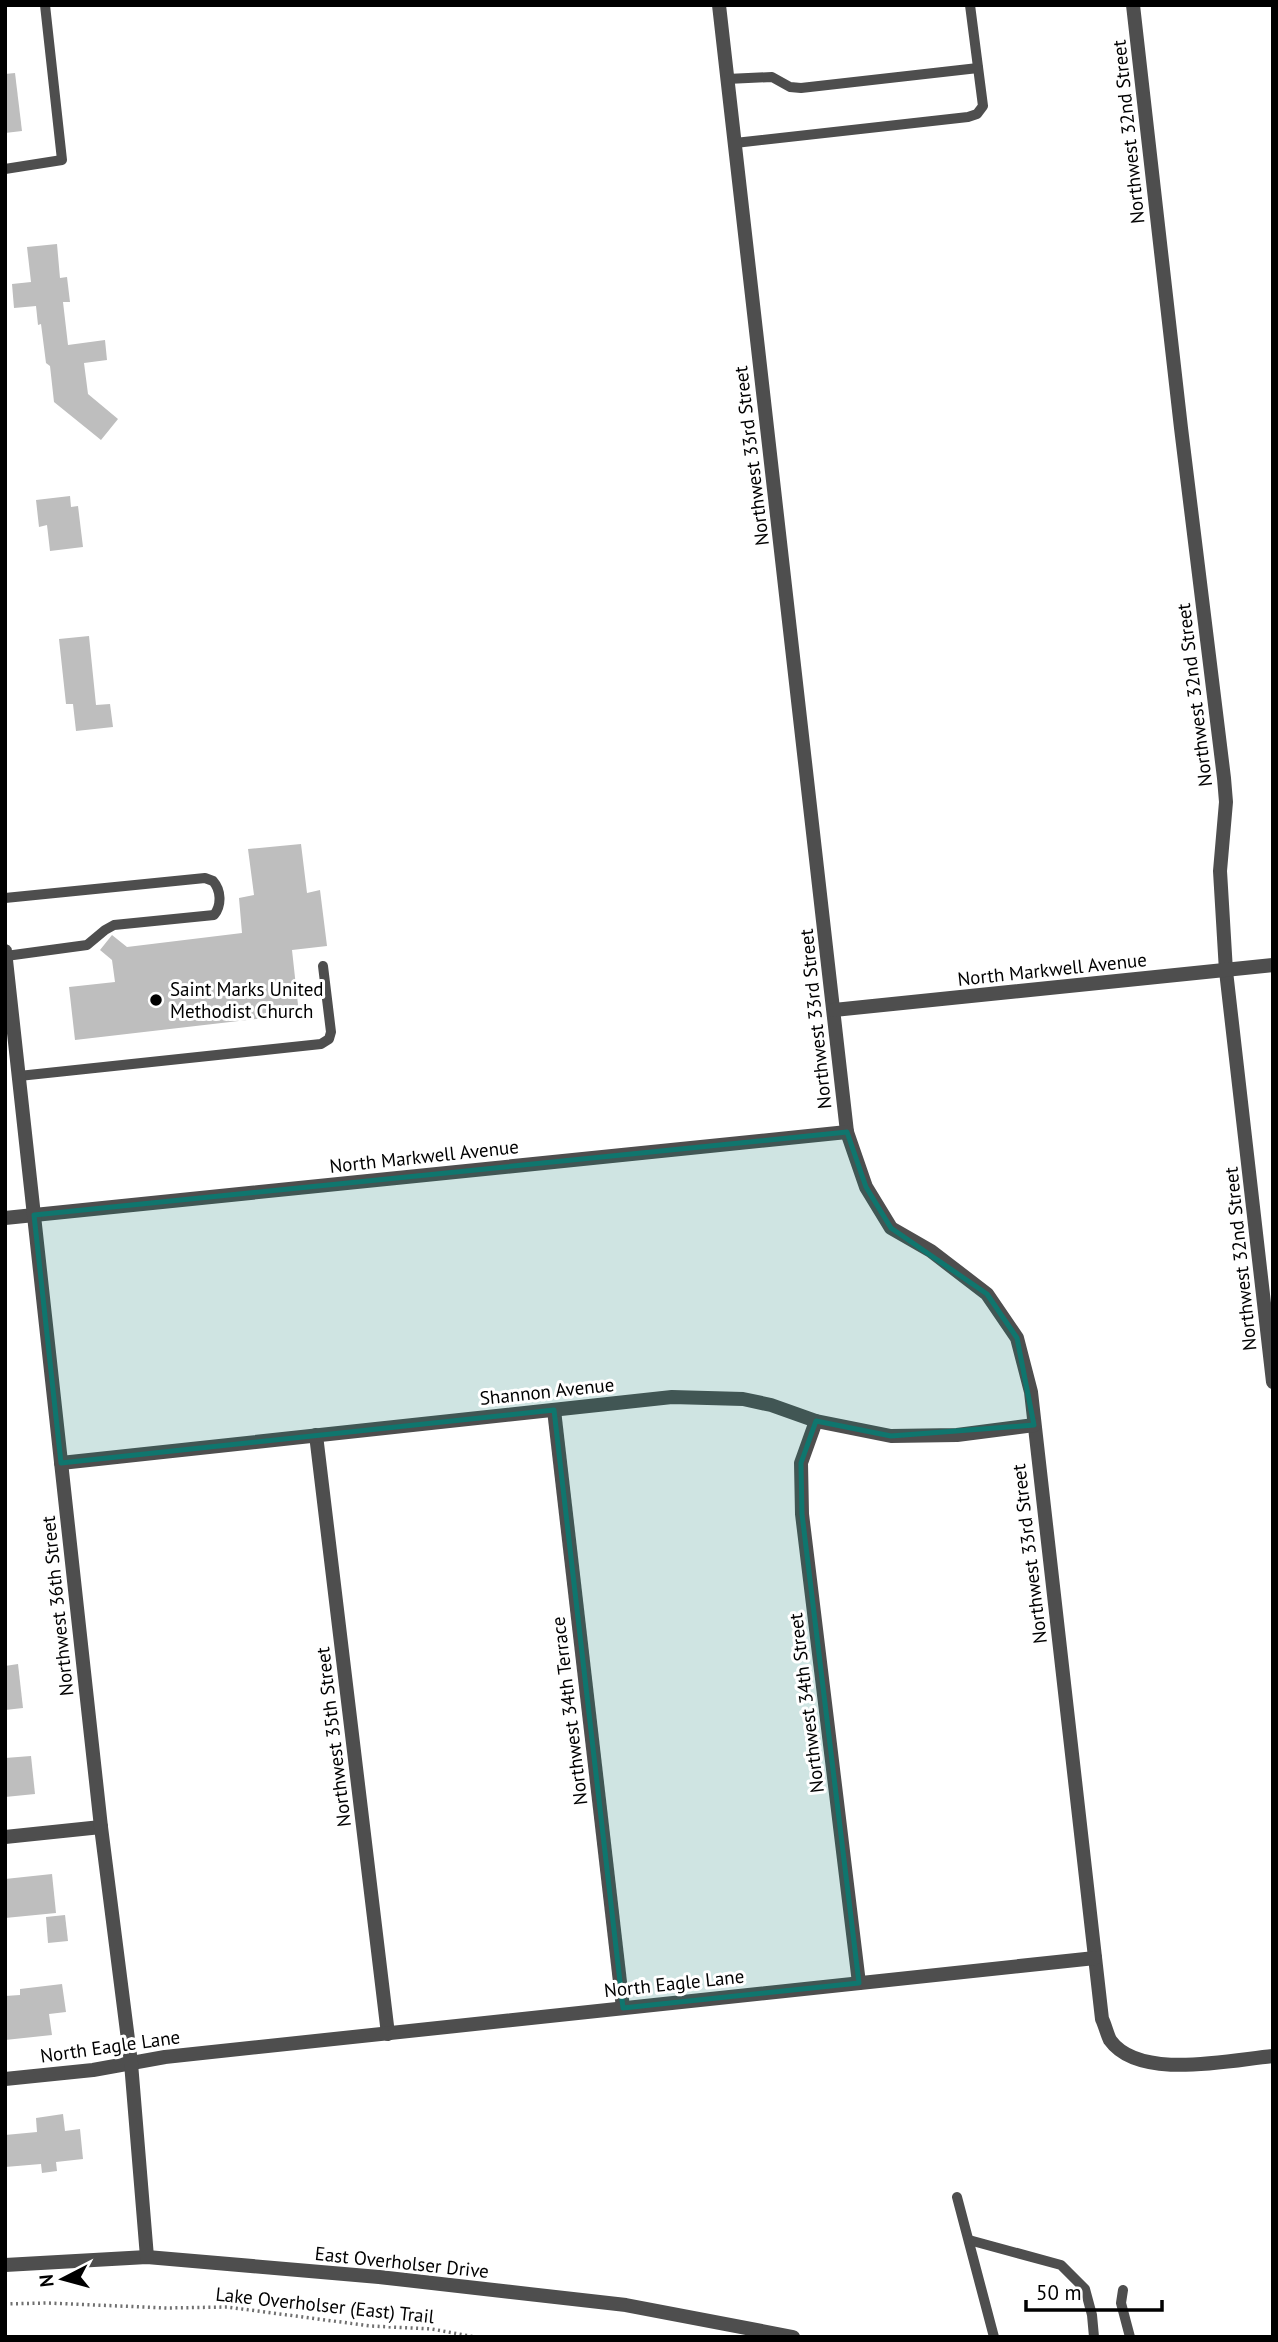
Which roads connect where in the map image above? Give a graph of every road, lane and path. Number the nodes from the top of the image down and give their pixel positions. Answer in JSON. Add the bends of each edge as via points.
{"nodes":[{"id":1,"x":46,"y":5,"type":"edge"},
{"id":2,"x":719,"y":5,"type":"edge"},
{"id":3,"x":970,"y":5,"type":"edge"},
{"id":4,"x":1133,"y":5,"type":"edge"},
{"id":5,"x":978,"y":68,"type":"junction"},
{"id":6,"x":727,"y":79,"type":"junction"},
{"id":7,"x":734,"y":143,"type":"junction"},
{"id":8,"x":5,"y":169,"type":"edge"},
{"id":9,"x":5,"y":898,"type":"edge"},
{"id":10,"x":6,"y":954,"type":"edge"},
{"id":11,"x":1273,"y":965,"type":"edge"},
{"id":12,"x":323,"y":966,"type":"dead end"},
{"id":13,"x":1226,"y":971,"type":"junction"},
{"id":14,"x":7,"y":977,"type":"edge"},
{"id":15,"x":834,"y":1010,"type":"junction"},
{"id":16,"x":19,"y":1076,"type":"junction"},
{"id":17,"x":847,"y":1132,"type":"junction"},
{"id":18,"x":34,"y":1215,"type":"junction"},
{"id":19,"x":5,"y":1218,"type":"edge"},
{"id":20,"x":1273,"y":1382,"type":"edge"},
{"id":21,"x":554,"y":1410,"type":"junction"},
{"id":22,"x":816,"y":1421,"type":"junction"},
{"id":23,"x":1034,"y":1425,"type":"junction"},
{"id":24,"x":316,"y":1435,"type":"junction"},
{"id":25,"x":61,"y":1463,"type":"junction"},
{"id":26,"x":101,"y":1827,"type":"junction"},
{"id":27,"x":5,"y":1838,"type":"edge"},
{"id":28,"x":1095,"y":1958,"type":"junction"},
{"id":29,"x":859,"y":1983,"type":"junction"},
{"id":30,"x":623,"y":2008,"type":"junction"},
{"id":31,"x":388,"y":2034,"type":"junction"},
{"id":32,"x":1273,"y":2056,"type":"edge"},
{"id":33,"x":131,"y":2063,"type":"junction"},
{"id":34,"x":5,"y":2079,"type":"edge"},
{"id":35,"x":957,"y":2197,"type":"dead end"},
{"id":36,"x":969,"y":2240,"type":"junction"},
{"id":37,"x":147,"y":2257,"type":"junction"},
{"id":38,"x":5,"y":2265,"type":"edge"},
{"id":39,"x":1123,"y":2290,"type":"dead end"},
{"id":40,"x":5,"y":2304,"type":"edge"},
{"id":41,"x":475,"y":2337,"type":"edge"},
{"id":42,"x":793,"y":2337,"type":"edge"},
{"id":43,"x":994,"y":2337,"type":"edge"},
{"id":44,"x":1094,"y":2337,"type":"edge"},
{"id":45,"x":1130,"y":2337,"type":"edge"}],
"edges":[{"from":1,"to":8,"type":"lane","via":[[62,160]]},
{"from":2,"to":6,"type":"street","name":"Northwest 33rd Street"},
{"from":3,"to":5,"type":"lane"},
{"from":4,"to":13,"type":"street","name":"Northwest 32nd Street","via":[[1224,778],[1220,871]]},
{"from":5,"to":6,"type":"lane","via":[[801,88],[772,77]]},
{"from":5,"to":7,"type":"lane","via":[[983,106],[968,117]]},
{"from":6,"to":7,"type":"street","name":"Northwest 33rd Street"},
{"from":7,"to":15,"type":"street","name":"Northwest 33rd Street"},
{"from":9,"to":10,"type":"lane","via":[[205,878],[213,881],[219,894],[214,915],[114,925],[87,945]]},
{"from":10,"to":14,"type":"street","name":"Northwest 36th Street"},
{"from":11,"to":13,"type":"street","name":"North Markwell Avenue"},
{"from":12,"to":16,"type":"lane","via":[[331,1032],[321,1044]]},
{"from":13,"to":15,"type":"street","name":"North Markwell Avenue"},
{"from":13,"to":20,"type":"street","name":"Northwest 32nd Street"},
{"from":14,"to":16,"type":"street","name":"Northwest 36th Street"},
{"from":15,"to":17,"type":"street","name":"Northwest 33rd Street"},
{"from":16,"to":18,"type":"street","name":"Northwest 36th Street"},
{"from":17,"to":18,"type":"street","name":"North Markwell Avenue"},
{"from":17,"to":23,"type":"street","name":"Northwest 33rd Street","via":[[866,1188],[891,1227],[932,1251],[987,1294],[1017,1338]]},
{"from":18,"to":19,"type":"street","name":"North Markwell Avenue"},
{"from":18,"to":25,"type":"street","name":"Northwest 36th Street"},
{"from":21,"to":22,"type":"street","name":"Shannon Avenue","via":[[714,1396],[772,1405]]},
{"from":21,"to":24,"type":"street","name":"Shannon Avenue"},
{"from":21,"to":30,"type":"street","name":"Northwest 34th Terrace"},
{"from":22,"to":23,"type":"street","name":"Shannon Avenue","via":[[901,1436],[957,1435]]},
{"from":22,"to":29,"type":"street","name":"Northwest 34th Street","via":[[801,1463],[802,1514]]},
{"from":23,"to":28,"type":"street","name":"Northwest 33rd Street"},
{"from":24,"to":25,"type":"street","name":"Shannon Avenue"},
{"from":24,"to":31,"type":"street","name":"Northwest 35th Street"},
{"from":25,"to":26,"type":"street","name":"Northwest 36th Street"},
{"from":26,"to":27,"type":"street"},
{"from":26,"to":33,"type":"street","name":"Northwest 36th Street"},
{"from":28,"to":29,"type":"street","name":"North Eagle Lane"},
{"from":28,"to":32,"type":"street","via":[[1102,2019],[1110,2040],[1125,2054],[1168,2066]]},
{"from":29,"to":30,"type":"street","name":"North Eagle Lane"},
{"from":30,"to":31,"type":"street","name":"North Eagle Lane"},
{"from":31,"to":33,"type":"street","name":"North Eagle Lane"},
{"from":33,"to":34,"type":"street","name":"North Eagle Lane"},
{"from":33,"to":37,"type":"street","name":"Northwest 36th Street"},
{"from":35,"to":36,"type":"lane"},
{"from":36,"to":43,"type":"lane"},
{"from":36,"to":44,"type":"lane","via":[[1061,2265],[1086,2289]]},
{"from":37,"to":38,"type":"street","name":"East Overholser Drive"},
{"from":37,"to":42,"type":"street","name":"East Overholser Drive","via":[[626,2305]]},
{"from":39,"to":45,"type":"lane","via":[[1121,2303]]},
{"from":40,"to":41,"type":"path","name":"Lake Overholser (East) Trail","via":[[227,2307]]}]}
